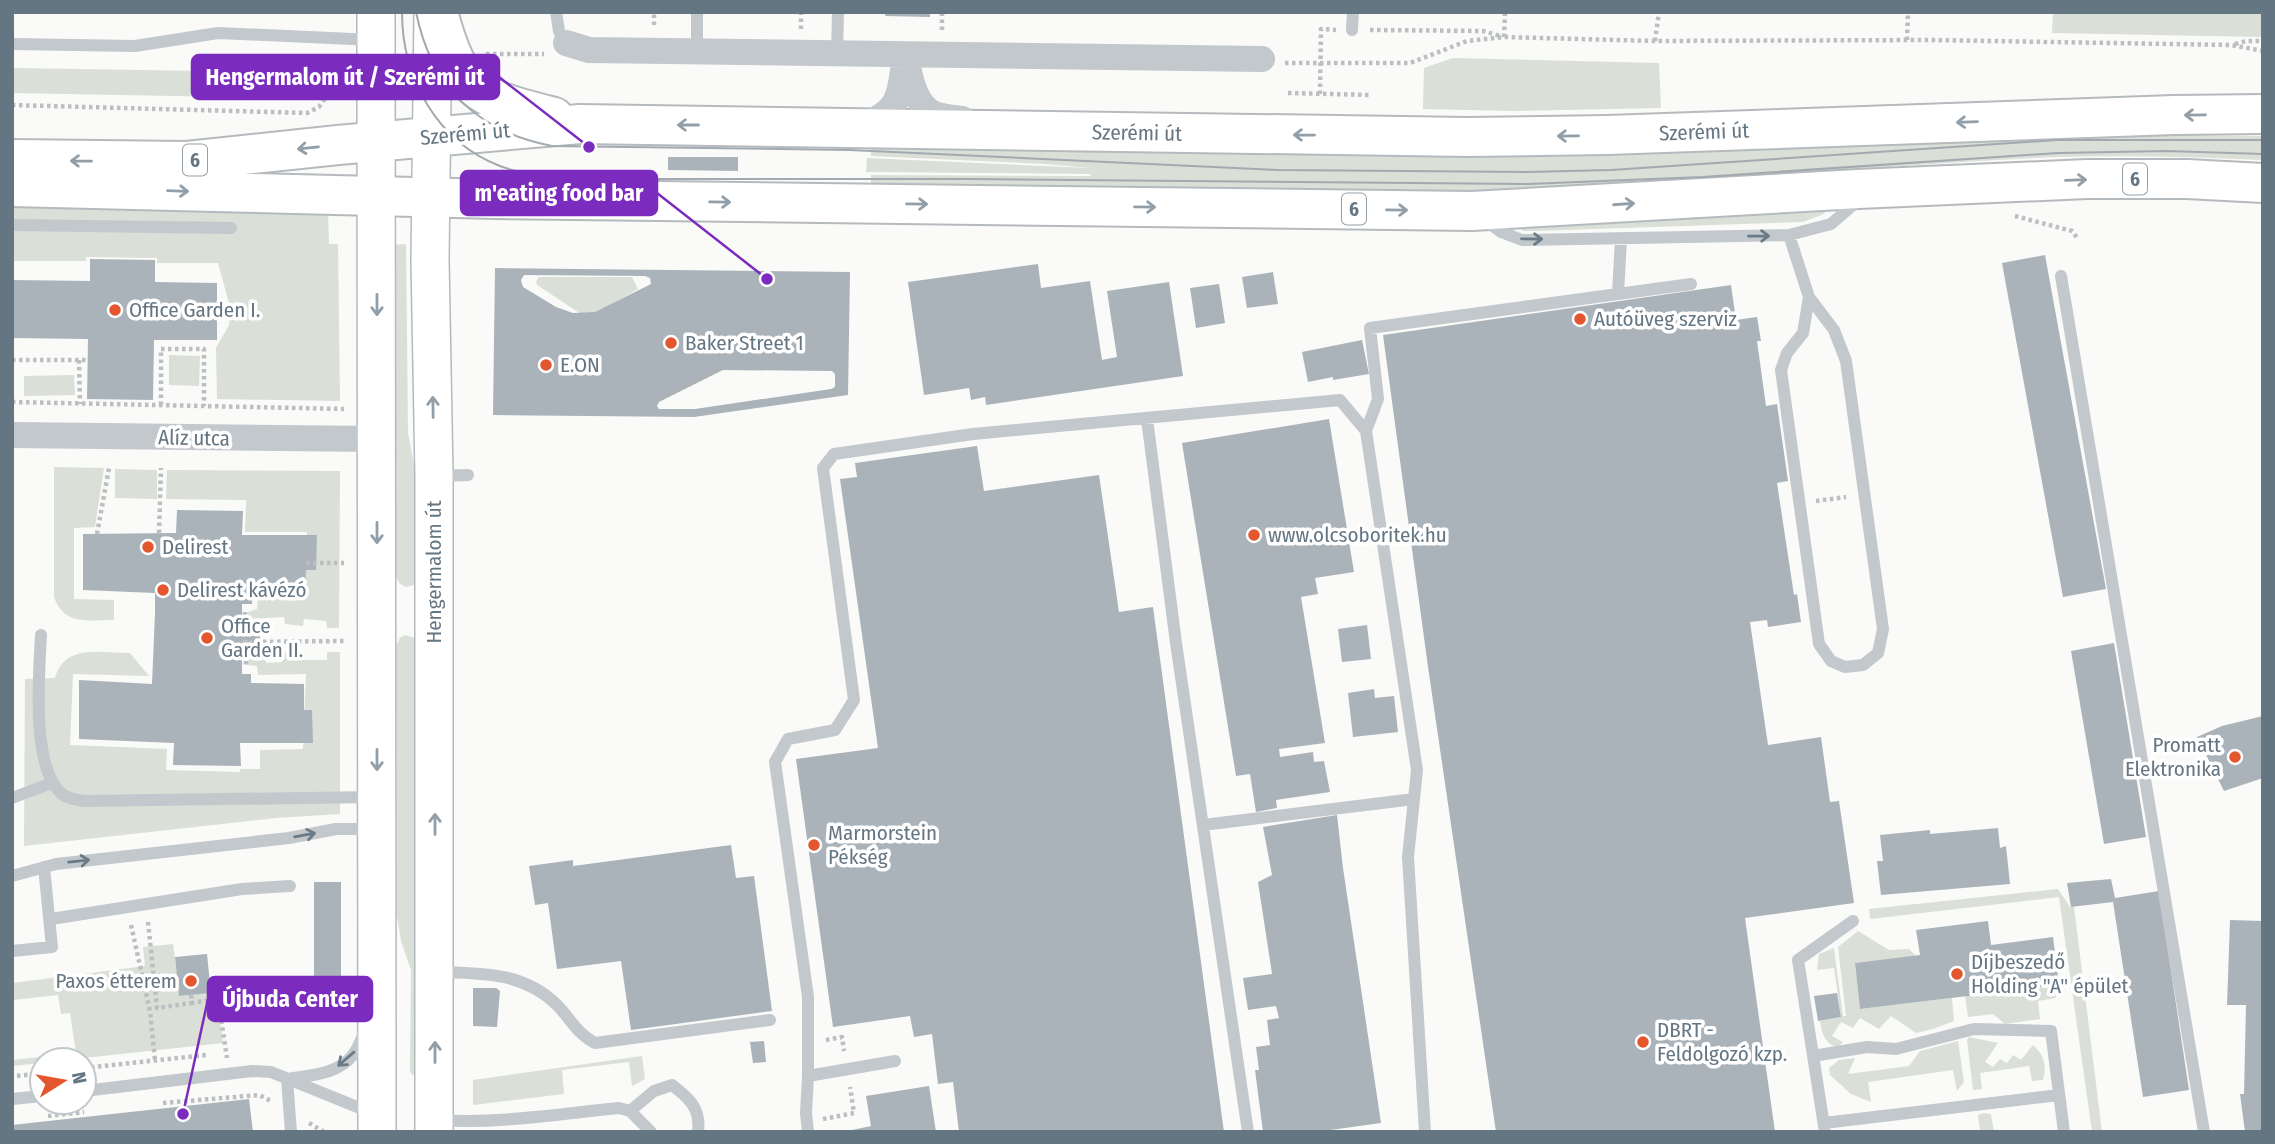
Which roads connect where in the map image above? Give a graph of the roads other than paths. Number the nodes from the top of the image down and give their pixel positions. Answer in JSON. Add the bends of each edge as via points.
{"nodes":[{"id":1,"x":436,"y":12,"type":"edge"},
{"id":2,"x":556,"y":12,"type":"edge"},
{"id":3,"x":697,"y":12,"type":"edge"},
{"id":4,"x":838,"y":12,"type":"edge"},
{"id":5,"x":1353,"y":12,"type":"edge"},
{"id":6,"x":376,"y":26,"type":"edge"},
{"id":7,"x":1352,"y":30,"type":"road end"},
{"id":8,"x":566,"y":43,"type":"joint"},
{"id":9,"x":12,"y":44,"type":"edge"},
{"id":10,"x":697,"y":52,"type":"junction"},
{"id":11,"x":837,"y":54,"type":"junction"},
{"id":12,"x":905,"y":55,"type":"junction"},
{"id":13,"x":1262,"y":59,"type":"road end"},
{"id":14,"x":2263,"y":114,"type":"edge"},
{"id":15,"x":580,"y":124,"type":"junction"},
{"id":16,"x":850,"y":130,"type":"junction"},
{"id":17,"x":1022,"y":131,"type":"junction"},
{"id":18,"x":432,"y":136,"type":"junction"},
{"id":19,"x":376,"y":142,"type":"junction"},
{"id":20,"x":12,"y":159,"type":"edge"},
{"id":21,"x":2263,"y":183,"type":"edge"},
{"id":22,"x":12,"y":187,"type":"edge"},
{"id":23,"x":1870,"y":188,"type":"junction"},
{"id":24,"x":377,"y":197,"type":"junction"},
{"id":25,"x":431,"y":198,"type":"junction"},
{"id":26,"x":1472,"y":211,"type":"junction"},
{"id":27,"x":12,"y":225,"type":"edge"},
{"id":28,"x":231,"y":228,"type":"dead end"},
{"id":29,"x":1789,"y":235,"type":"junction"},
{"id":30,"x":1621,"y":238,"type":"junction"},
{"id":31,"x":2061,"y":276,"type":"dead end"},
{"id":32,"x":1691,"y":284,"type":"dead end"},
{"id":33,"x":1618,"y":294,"type":"junction"},
{"id":34,"x":1809,"y":297,"type":"junction"},
{"id":35,"x":1147,"y":419,"type":"junction"},
{"id":36,"x":1366,"y":431,"type":"junction"},
{"id":37,"x":12,"y":435,"type":"edge"},
{"id":38,"x":376,"y":439,"type":"junction"},
{"id":39,"x":434,"y":607,"type":"junction"},
{"id":40,"x":377,"y":609,"type":"junction"},
{"id":41,"x":41,"y":635,"type":"dead end"},
{"id":42,"x":52,"y":783,"type":"junction"},
{"id":43,"x":12,"y":798,"type":"edge"},
{"id":44,"x":1414,"y":799,"type":"junction"},
{"id":45,"x":377,"y":813,"type":"junction"},
{"id":46,"x":1203,"y":825,"type":"junction"},
{"id":47,"x":44,"y":867,"type":"junction"},
{"id":48,"x":12,"y":876,"type":"edge"},
{"id":49,"x":290,"y":886,"type":"dead end"},
{"id":50,"x":51,"y":919,"type":"junction"},
{"id":51,"x":1853,"y":921,"type":"dead end"},
{"id":52,"x":12,"y":951,"type":"edge"},
{"id":53,"x":435,"y":972,"type":"junction"},
{"id":54,"x":377,"y":1005,"type":"junction"},
{"id":55,"x":770,"y":1020,"type":"dead end"},
{"id":56,"x":1812,"y":1056,"type":"junction"},
{"id":57,"x":895,"y":1061,"type":"dead end"},
{"id":58,"x":808,"y":1076,"type":"junction"},
{"id":59,"x":287,"y":1079,"type":"junction"},
{"id":60,"x":98,"y":1089,"type":"edge"},
{"id":61,"x":2059,"y":1095,"type":"junction"},
{"id":62,"x":630,"y":1111,"type":"junction"},
{"id":63,"x":377,"y":1124,"type":"edge"},
{"id":64,"x":434,"y":1126,"type":"edge"},
{"id":65,"x":504,"y":1126,"type":"edge"},
{"id":66,"x":807,"y":1126,"type":"edge"},
{"id":67,"x":1824,"y":1128,"type":"edge"},
{"id":68,"x":290,"y":1132,"type":"edge"},
{"id":69,"x":651,"y":1132,"type":"edge"},
{"id":70,"x":698,"y":1132,"type":"edge"},
{"id":71,"x":1248,"y":1132,"type":"edge"},
{"id":72,"x":1425,"y":1132,"type":"edge"},
{"id":73,"x":2064,"y":1132,"type":"edge"},
{"id":74,"x":2204,"y":1132,"type":"edge"}],
"edges":[{"from":1,"to":15,"type":"main road","via":[[456,66],[487,98]]},
{"from":1,"to":18,"type":"main road","name":"Hengermalom út"},
{"from":2,"to":8,"type":"lane"},
{"from":3,"to":10,"type":"lane"},
{"from":4,"to":11,"type":"lane"},
{"from":5,"to":7,"type":"lane"},
{"from":6,"to":9,"type":"lane","via":[[218,33],[135,46]]},
{"from":6,"to":19,"type":"main road"},
{"from":8,"to":10,"type":"street","via":[[589,50]]},
{"from":10,"to":11,"type":"street"},
{"from":11,"to":12,"type":"street"},
{"from":12,"to":13,"type":"street"},
{"from":12,"to":16,"type":"street","via":[[894,106],[881,118]]},
{"from":12,"to":17,"type":"street","via":[[916,93],[934,114]]},
{"from":14,"to":17,"type":"main road","name":"Szerémi út","number":"6","one_way":true,"via":[[1468,137]]},
{"from":16,"to":15,"type":"main road","name":"Szerémi út","number":"6","one_way":true},
{"from":15,"to":18,"type":"main road","name":"Szerémi út","number":"6"},
{"from":16,"to":17,"type":"main road","name":"Szerémi út","number":"6"},
{"from":18,"to":19,"type":"main road","name":"Szerémi út","number":"6"},
{"from":18,"to":25,"type":"main road","name":"Hengermalom út"},
{"from":19,"to":20,"type":"main road","name":"Szerémi út","number":"6","one_way":true,"via":[[187,161]]},
{"from":19,"to":24,"type":"main road"},
{"from":23,"to":21,"type":"main road","number":"6","one_way":true,"via":[[2087,179]]},
{"from":22,"to":24,"type":"main road","number":"6","one_way":true},
{"from":26,"to":23,"type":"main road","number":"6","one_way":true},
{"from":23,"to":29,"type":"lane","via":[[1831,224]]},
{"from":24,"to":25,"type":"main road","number":"6"},
{"from":24,"to":38,"type":"main road","one_way":true},
{"from":25,"to":26,"type":"main road","number":"6","one_way":true},
{"from":39,"to":25,"type":"main road","name":"Hengermalom út","one_way":true,"via":[[451,475]]},
{"from":26,"to":30,"type":"lane","one_way":true,"via":[[1522,240]]},
{"from":27,"to":28,"type":"lane"},
{"from":30,"to":29,"type":"lane","one_way":true},
{"from":29,"to":34,"type":"lane"},
{"from":30,"to":33,"type":"lane"},
{"from":31,"to":74,"type":"lane"},
{"from":32,"to":33,"type":"lane"},
{"from":33,"to":36,"type":"lane","via":[[1370,328],[1378,399]]},
{"from":34,"to":34,"type":"lane","via":[[1802,333],[1787,353],[1782,370],[1819,644],[1831,661],[1845,667],[1863,665],[1878,653],[1883,629],[1846,361],[1834,330]]},
{"from":35,"to":36,"type":"lane","via":[[1340,400]]},
{"from":35,"to":46,"type":"lane"},
{"from":35,"to":58,"type":"lane","via":[[973,434],[834,454],[822,468],[854,700],[835,730],[788,739],[775,762],[808,997]]},
{"from":36,"to":44,"type":"lane","via":[[1417,770]]},
{"from":37,"to":38,"type":"street","name":"Alíz utca"},
{"from":38,"to":40,"type":"main road","one_way":true},
{"from":39,"to":40,"type":"main road"},
{"from":53,"to":39,"type":"main road","name":"Hengermalom út","one_way":true},
{"from":40,"to":45,"type":"main road","one_way":true},
{"from":41,"to":42,"type":"lane","via":[[39,715],[44,763]]},
{"from":42,"to":43,"type":"lane"},
{"from":42,"to":45,"type":"lane","via":[[65,797],[83,801]]},
{"from":44,"to":46,"type":"lane"},
{"from":44,"to":72,"type":"lane","via":[[1408,857]]},
{"from":47,"to":45,"type":"lane","one_way":true,"via":[[289,838],[336,830]]},
{"from":45,"to":54,"type":"main road"},
{"from":46,"to":71,"type":"lane"},
{"from":47,"to":48,"type":"lane"},
{"from":47,"to":50,"type":"lane"},
{"from":49,"to":50,"type":"lane","via":[[242,888]]},
{"from":50,"to":52,"type":"lane","via":[[52,947]]},
{"from":51,"to":56,"type":"lane","via":[[1798,960]]},
{"from":53,"to":55,"type":"lane","via":[[506,976],[530,984],[595,1043]]},
{"from":64,"to":53,"type":"main road","name":"Hengermalom út","one_way":true},
{"from":54,"to":59,"type":"lane","one_way":true,"via":[[354,1055],[342,1065],[327,1073]]},
{"from":54,"to":63,"type":"main road"},
{"from":56,"to":61,"type":"lane","via":[[1867,1047],[1896,1049],[1974,1029],[2051,1031]]},
{"from":56,"to":67,"type":"lane"},
{"from":57,"to":58,"type":"lane"},
{"from":58,"to":66,"type":"lane"},
{"from":59,"to":60,"type":"lane","via":[[271,1072],[229,1074]]},
{"from":59,"to":63,"type":"lane"},
{"from":59,"to":68,"type":"lane"},
{"from":61,"to":67,"type":"lane"},
{"from":61,"to":73,"type":"lane"},
{"from":62,"to":65,"type":"lane","via":[[619,1108]]},
{"from":62,"to":69,"type":"lane"},
{"from":62,"to":70,"type":"lane","via":[[653,1091],[672,1085],[697,1108]]},
{"from":63,"to":64,"type":"main road"},
{"from":64,"to":65,"type":"lane","via":[[469,1122]]}]}
